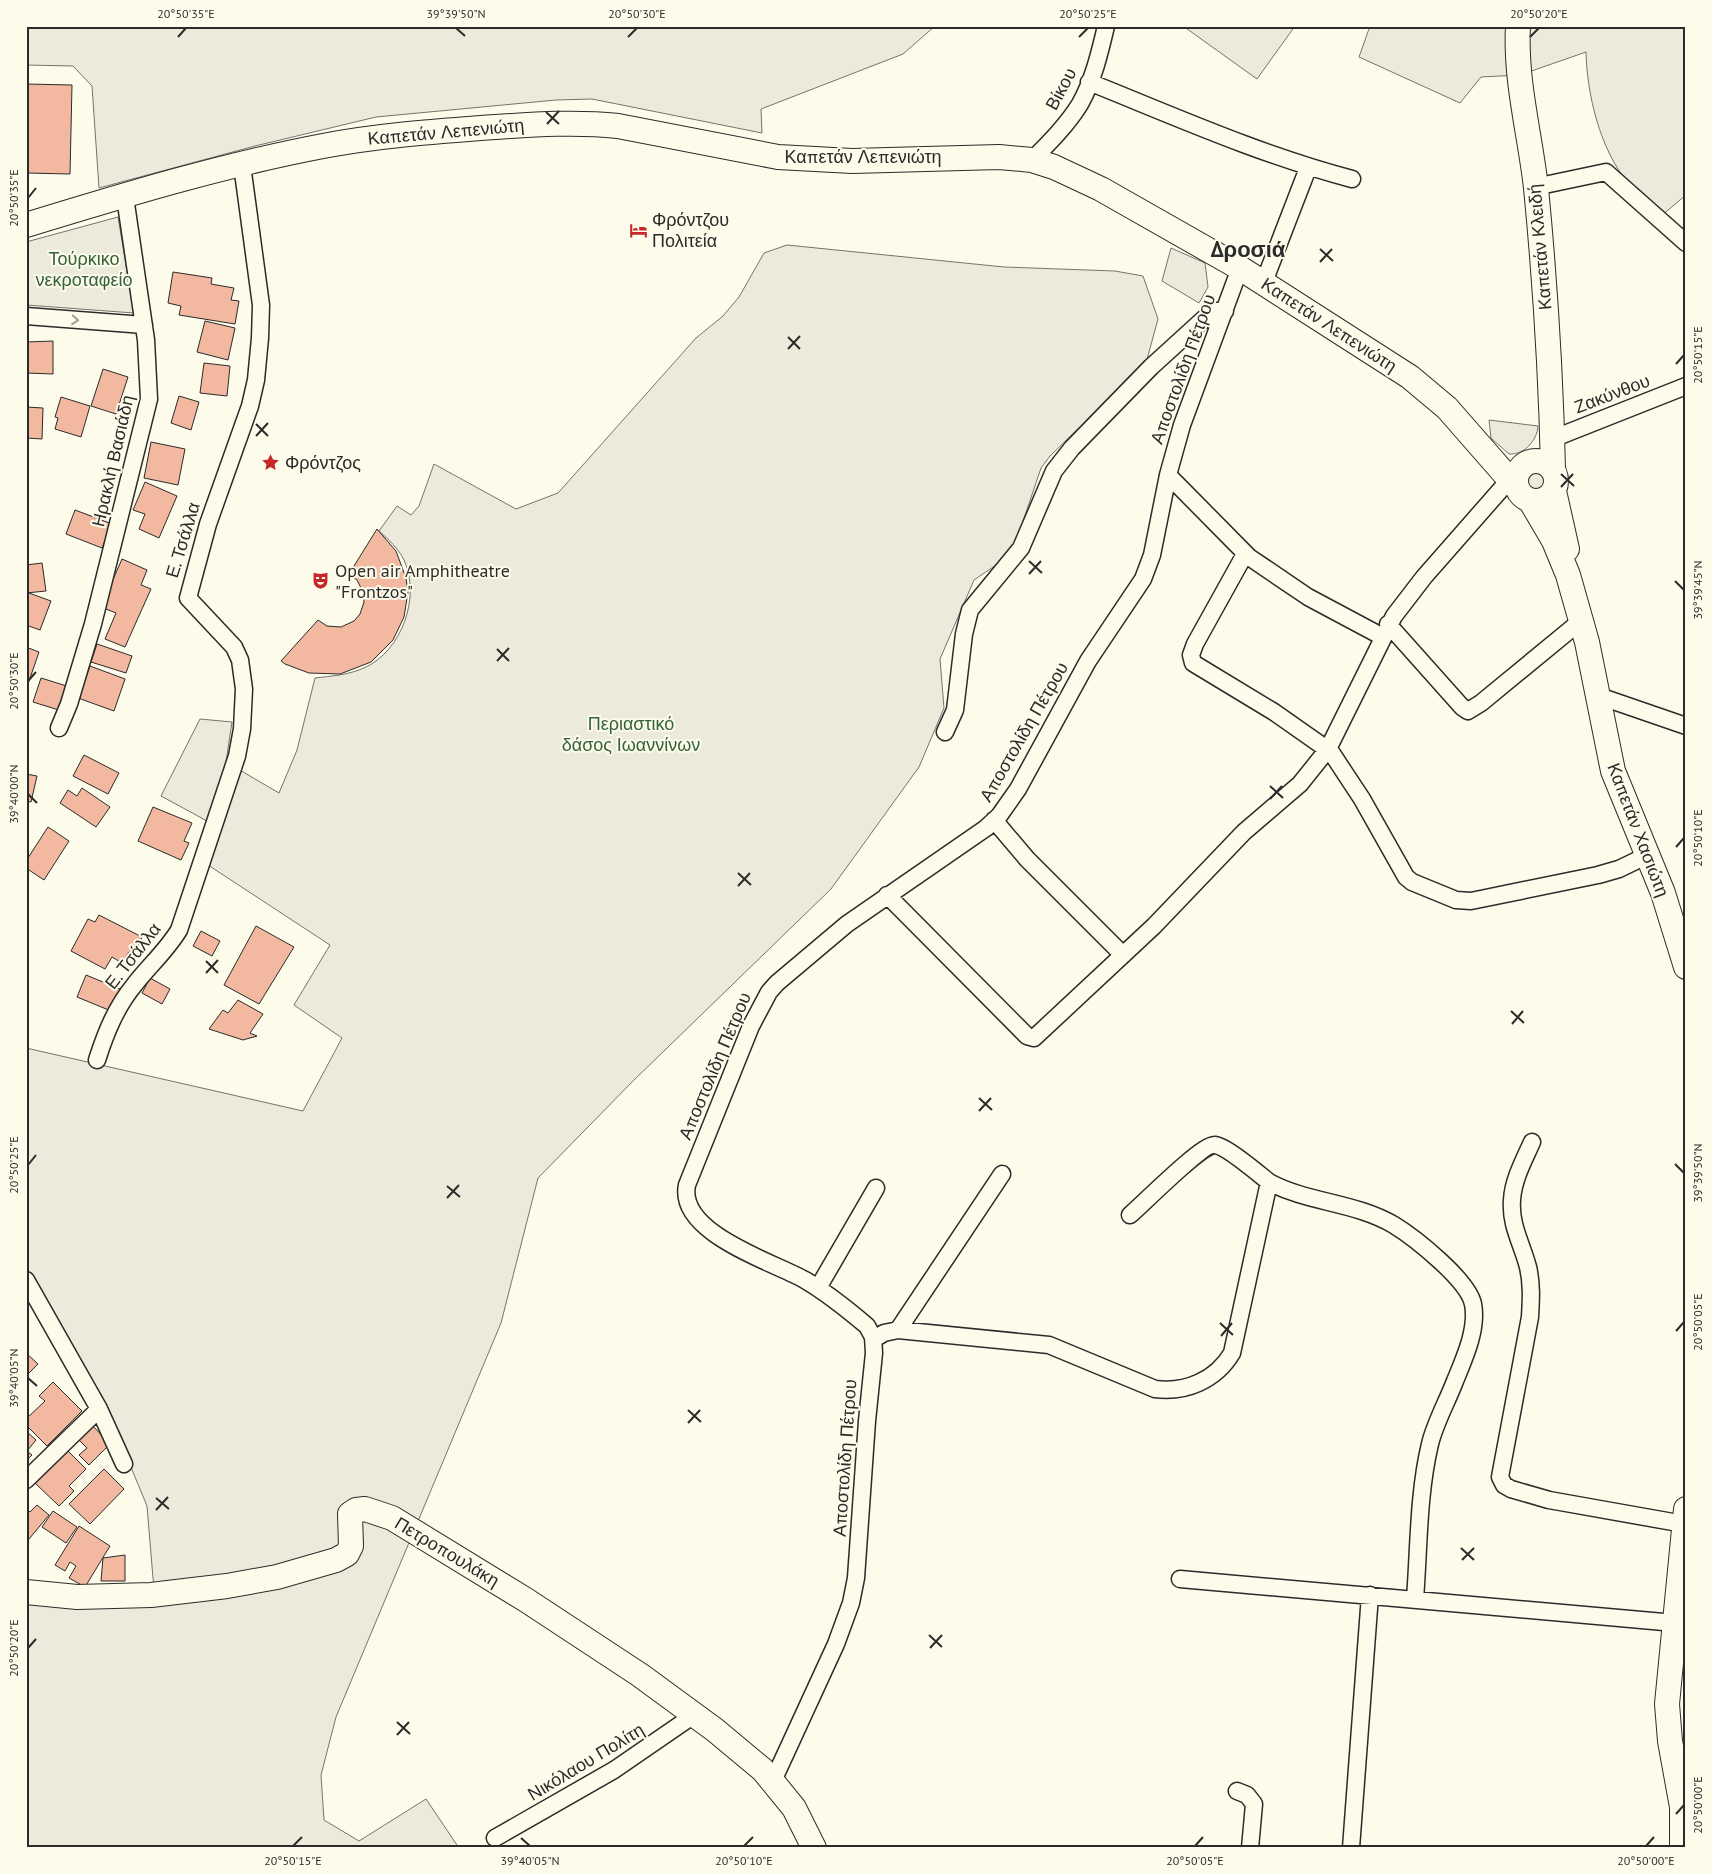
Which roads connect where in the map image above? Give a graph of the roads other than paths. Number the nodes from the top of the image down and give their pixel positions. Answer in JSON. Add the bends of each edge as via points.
{"nodes":[{"id":1,"x":1106,"y":26,"type":"edge"},
{"id":2,"x":1518,"y":26,"type":"edge"},
{"id":3,"x":1089,"y":82,"type":"junction"},
{"id":4,"x":1032,"y":160,"type":"junction"},
{"id":5,"x":242,"y":165,"type":"junction"},
{"id":6,"x":1308,"y":168,"type":"junction"},
{"id":7,"x":1352,"y":179,"type":"dead end"},
{"id":8,"x":1535,"y":187,"type":"junction"},
{"id":9,"x":125,"y":197,"type":"junction"},
{"id":10,"x":26,"y":225,"type":"edge"},
{"id":11,"x":1686,"y":243,"type":"edge"},
{"id":12,"x":1240,"y":268,"type":"junction"},
{"id":13,"x":1264,"y":282,"type":"junction"},
{"id":14,"x":1225,"y":311,"type":"junction"},
{"id":15,"x":26,"y":316,"type":"edge"},
{"id":16,"x":144,"y":325,"type":"junction"},
{"id":17,"x":1686,"y":386,"type":"edge"},
{"id":18,"x":1552,"y":439,"type":"junction"},
{"id":19,"x":1168,"y":475,"type":"junction"},
{"id":20,"x":1527,"y":478,"type":"junction"},
{"id":21,"x":1245,"y":554,"type":"junction"},
{"id":22,"x":1582,"y":620,"type":"junction"},
{"id":23,"x":1386,"y":631,"type":"junction"},
{"id":24,"x":1596,"y":695,"type":"junction"},
{"id":25,"x":1686,"y":726,"type":"edge"},
{"id":26,"x":59,"y":728,"type":"dead end"},
{"id":27,"x":945,"y":732,"type":"dead end"},
{"id":28,"x":1328,"y":750,"type":"junction"},
{"id":29,"x":994,"y":820,"type":"junction"},
{"id":30,"x":1648,"y":856,"type":"junction"},
{"id":31,"x":887,"y":895,"type":"junction"},
{"id":32,"x":1123,"y":955,"type":"junction"},
{"id":33,"x":1686,"y":967,"type":"edge"},
{"id":34,"x":97,"y":1060,"type":"dead end"},
{"id":35,"x":1532,"y":1142,"type":"dead end"},
{"id":36,"x":1002,"y":1174,"type":"dead end"},
{"id":37,"x":1269,"y":1182,"type":"junction"},
{"id":38,"x":876,"y":1188,"type":"dead end"},
{"id":39,"x":1130,"y":1215,"type":"dead end"},
{"id":40,"x":26,"y":1280,"type":"edge"},
{"id":41,"x":818,"y":1288,"type":"junction"},
{"id":42,"x":32,"y":1304,"type":"edge"},
{"id":43,"x":898,"y":1330,"type":"junction"},
{"id":44,"x":874,"y":1339,"type":"junction"},
{"id":45,"x":98,"y":1408,"type":"junction"},
{"id":46,"x":124,"y":1464,"type":"dead end"},
{"id":47,"x":26,"y":1480,"type":"edge"},
{"id":48,"x":1685,"y":1517,"type":"edge"},
{"id":49,"x":1180,"y":1579,"type":"dead end"},
{"id":50,"x":26,"y":1592,"type":"edge"},
{"id":51,"x":1370,"y":1596,"type":"junction"},
{"id":52,"x":1415,"y":1599,"type":"junction"},
{"id":53,"x":1675,"y":1623,"type":"junction"},
{"id":54,"x":694,"y":1714,"type":"junction"},
{"id":55,"x":773,"y":1781,"type":"junction"},
{"id":56,"x":1237,"y":1791,"type":"dead end"},
{"id":57,"x":495,"y":1838,"type":"dead end"},
{"id":58,"x":1348,"y":1844,"type":"edge"},
{"id":59,"x":811,"y":1847,"type":"edge"},
{"id":60,"x":1250,"y":1848,"type":"edge"},
{"id":61,"x":1682,"y":1848,"type":"edge"}],
"edges":[{"from":1,"to":3,"type":"street","name":"Βίκου"},
{"from":2,"to":8,"type":"street","name":"Καπετάν Κλειδή","via":[[1518,68]]},
{"from":3,"to":4,"type":"street","name":"Βίκου","via":[[1067,122]]},
{"from":3,"to":6,"type":"street","via":[[1199,129]]},
{"from":4,"to":5,"type":"street","name":"Καπετάν Λεπενιώτη","via":[[998,157],[800,159],[618,126],[543,123],[395,135],[322,146]]},
{"from":4,"to":12,"type":"street","name":"Καπετάν Λεπενιώτη","via":[[1060,169],[1101,189]]},
{"from":5,"to":9,"type":"street","name":"Καπετάν Λεπενιώτη"},
{"from":5,"to":34,"type":"street","name":"Ε. Τσάλλα","via":[[260,305],[256,380],[188,594],[190,603],[229,641],[240,660],[244,689],[240,744],[179,930],[131,988],[109,1025]]},
{"from":6,"to":7,"type":"street"},
{"from":6,"to":13,"type":"street"},
{"from":8,"to":11,"type":"street","via":[[1606,172]]},
{"from":8,"to":18,"type":"street","name":"Καπετάν Κλειδή","via":[[1550,370]]},
{"from":9,"to":10,"type":"street","name":"Καπετάν Λεπενιώτη"},
{"from":9,"to":16,"type":"street","name":"Ηρακλή Βασιάδη"},
{"from":12,"to":13,"type":"street","name":"Καπετάν Λεπενιώτη"},
{"from":12,"to":14,"type":"street","name":"Αποστολίδη Πέτρου"},
{"from":13,"to":20,"type":"street","name":"Καπετάν Λεπενιώτη","via":[[1424,387]]},
{"from":14,"to":19,"type":"street","name":"Αποστολίδη Πέτρου","via":[[1186,412]]},
{"from":14,"to":27,"type":"street","via":[[1215,311],[1206,316],[1151,367],[1058,465],[1021,548],[970,610],[964,634],[956,710]]},
{"from":15,"to":16,"type":"street","one_way":true},
{"from":16,"to":26,"type":"street","name":"Ηρακλή Βασιάδη","via":[[149,380],[146,417],[82,665]]},
{"from":17,"to":18,"type":"street","name":"Ζακύνθου"},
{"from":18,"to":20,"type":"street","name":"Καπετάν Κλειδή"},
{"from":19,"to":21,"type":"street"},
{"from":19,"to":29,"type":"street","name":"Αποστολίδη Πέτρου","via":[[1152,555],[1143,579],[1088,661],[1018,789]]},
{"from":20,"to":22,"type":"street","name":"Καπετάν Χασιώτη","via":[[1568,575]]},
{"from":20,"to":23,"type":"street","via":[[1424,577]]},
{"from":21,"to":23,"type":"street","via":[[1308,597]]},
{"from":21,"to":28,"type":"street","via":[[1195,644],[1192,662],[1274,712]]},
{"from":22,"to":23,"type":"street","via":[[1481,703],[1468,710]]},
{"from":22,"to":24,"type":"street","name":"Καπετάν Χασιώτη"},
{"from":23,"to":28,"type":"street"},
{"from":24,"to":25,"type":"street"},
{"from":24,"to":30,"type":"street","name":"Καπετάν Χασιώτη","via":[[1612,771]]},
{"from":28,"to":30,"type":"street","via":[[1340,764],[1406,877],[1419,886],[1456,900],[1483,899],[1598,875]]},
{"from":28,"to":32,"type":"street","via":[[1294,791],[1244,832]]},
{"from":29,"to":31,"type":"street","name":"Αποστολίδη Πέτρου"},
{"from":29,"to":32,"type":"street","via":[[1027,859]]},
{"from":30,"to":33,"type":"street","name":"Καπετάν Χασιώτη"},
{"from":31,"to":32,"type":"street","via":[[1027,1036],[1034,1038]]},
{"from":31,"to":41,"type":"street","name":"Αποστολίδη Πέτρου","via":[[820,945],[769,992],[750,1026],[686,1190],[692,1210],[716,1236]]},
{"from":35,"to":48,"type":"street","via":[[1512,1198],[1513,1224],[1528,1267],[1531,1299],[1500,1476],[1502,1481],[1511,1489],[1549,1500]]},
{"from":36,"to":43,"type":"street"},
{"from":37,"to":39,"type":"street","via":[[1224,1149],[1209,1146]]},
{"from":37,"to":43,"type":"street","via":[[1232,1353],[1220,1370],[1197,1384],[1169,1391],[1155,1389],[1049,1345]]},
{"from":37,"to":52,"type":"street","via":[[1293,1194],[1347,1206],[1392,1224],[1458,1280],[1472,1300],[1471,1334],[1434,1432],[1426,1464]]},
{"from":38,"to":41,"type":"street"},
{"from":40,"to":42,"type":"street"},
{"from":41,"to":44,"type":"street","name":"Αποστολίδη Πέτρου","via":[[867,1326]]},
{"from":42,"to":45,"type":"street"},
{"from":43,"to":44,"type":"street"},
{"from":44,"to":55,"type":"street","name":"Αποστολίδη Πέτρου","via":[[858,1559],[851,1603],[836,1644]]},
{"from":45,"to":46,"type":"street"},
{"from":45,"to":47,"type":"street"},
{"from":48,"to":53,"type":"street"},
{"from":49,"to":51,"type":"street"},
{"from":50,"to":54,"type":"street","name":"Πετροπουλάκη","via":[[77,1597],[151,1595],[277,1577],[344,1556],[351,1546],[350,1514],[356,1510],[371,1510],[400,1522],[526,1600]]},
{"from":51,"to":52,"type":"street"},
{"from":51,"to":58,"type":"street"},
{"from":52,"to":53,"type":"street"},
{"from":53,"to":61,"type":"street","via":[[1666,1704],[1682,1807]]},
{"from":54,"to":55,"type":"street","name":"Πετροπουλάκη"},
{"from":54,"to":57,"type":"street","name":"Νικόλαου Πολίτη","via":[[614,1770]]},
{"from":55,"to":59,"type":"street","name":"Πετροπουλάκη","via":[[794,1808]]},
{"from":56,"to":60,"type":"street","via":[[1247,1795],[1254,1804]]}]}
